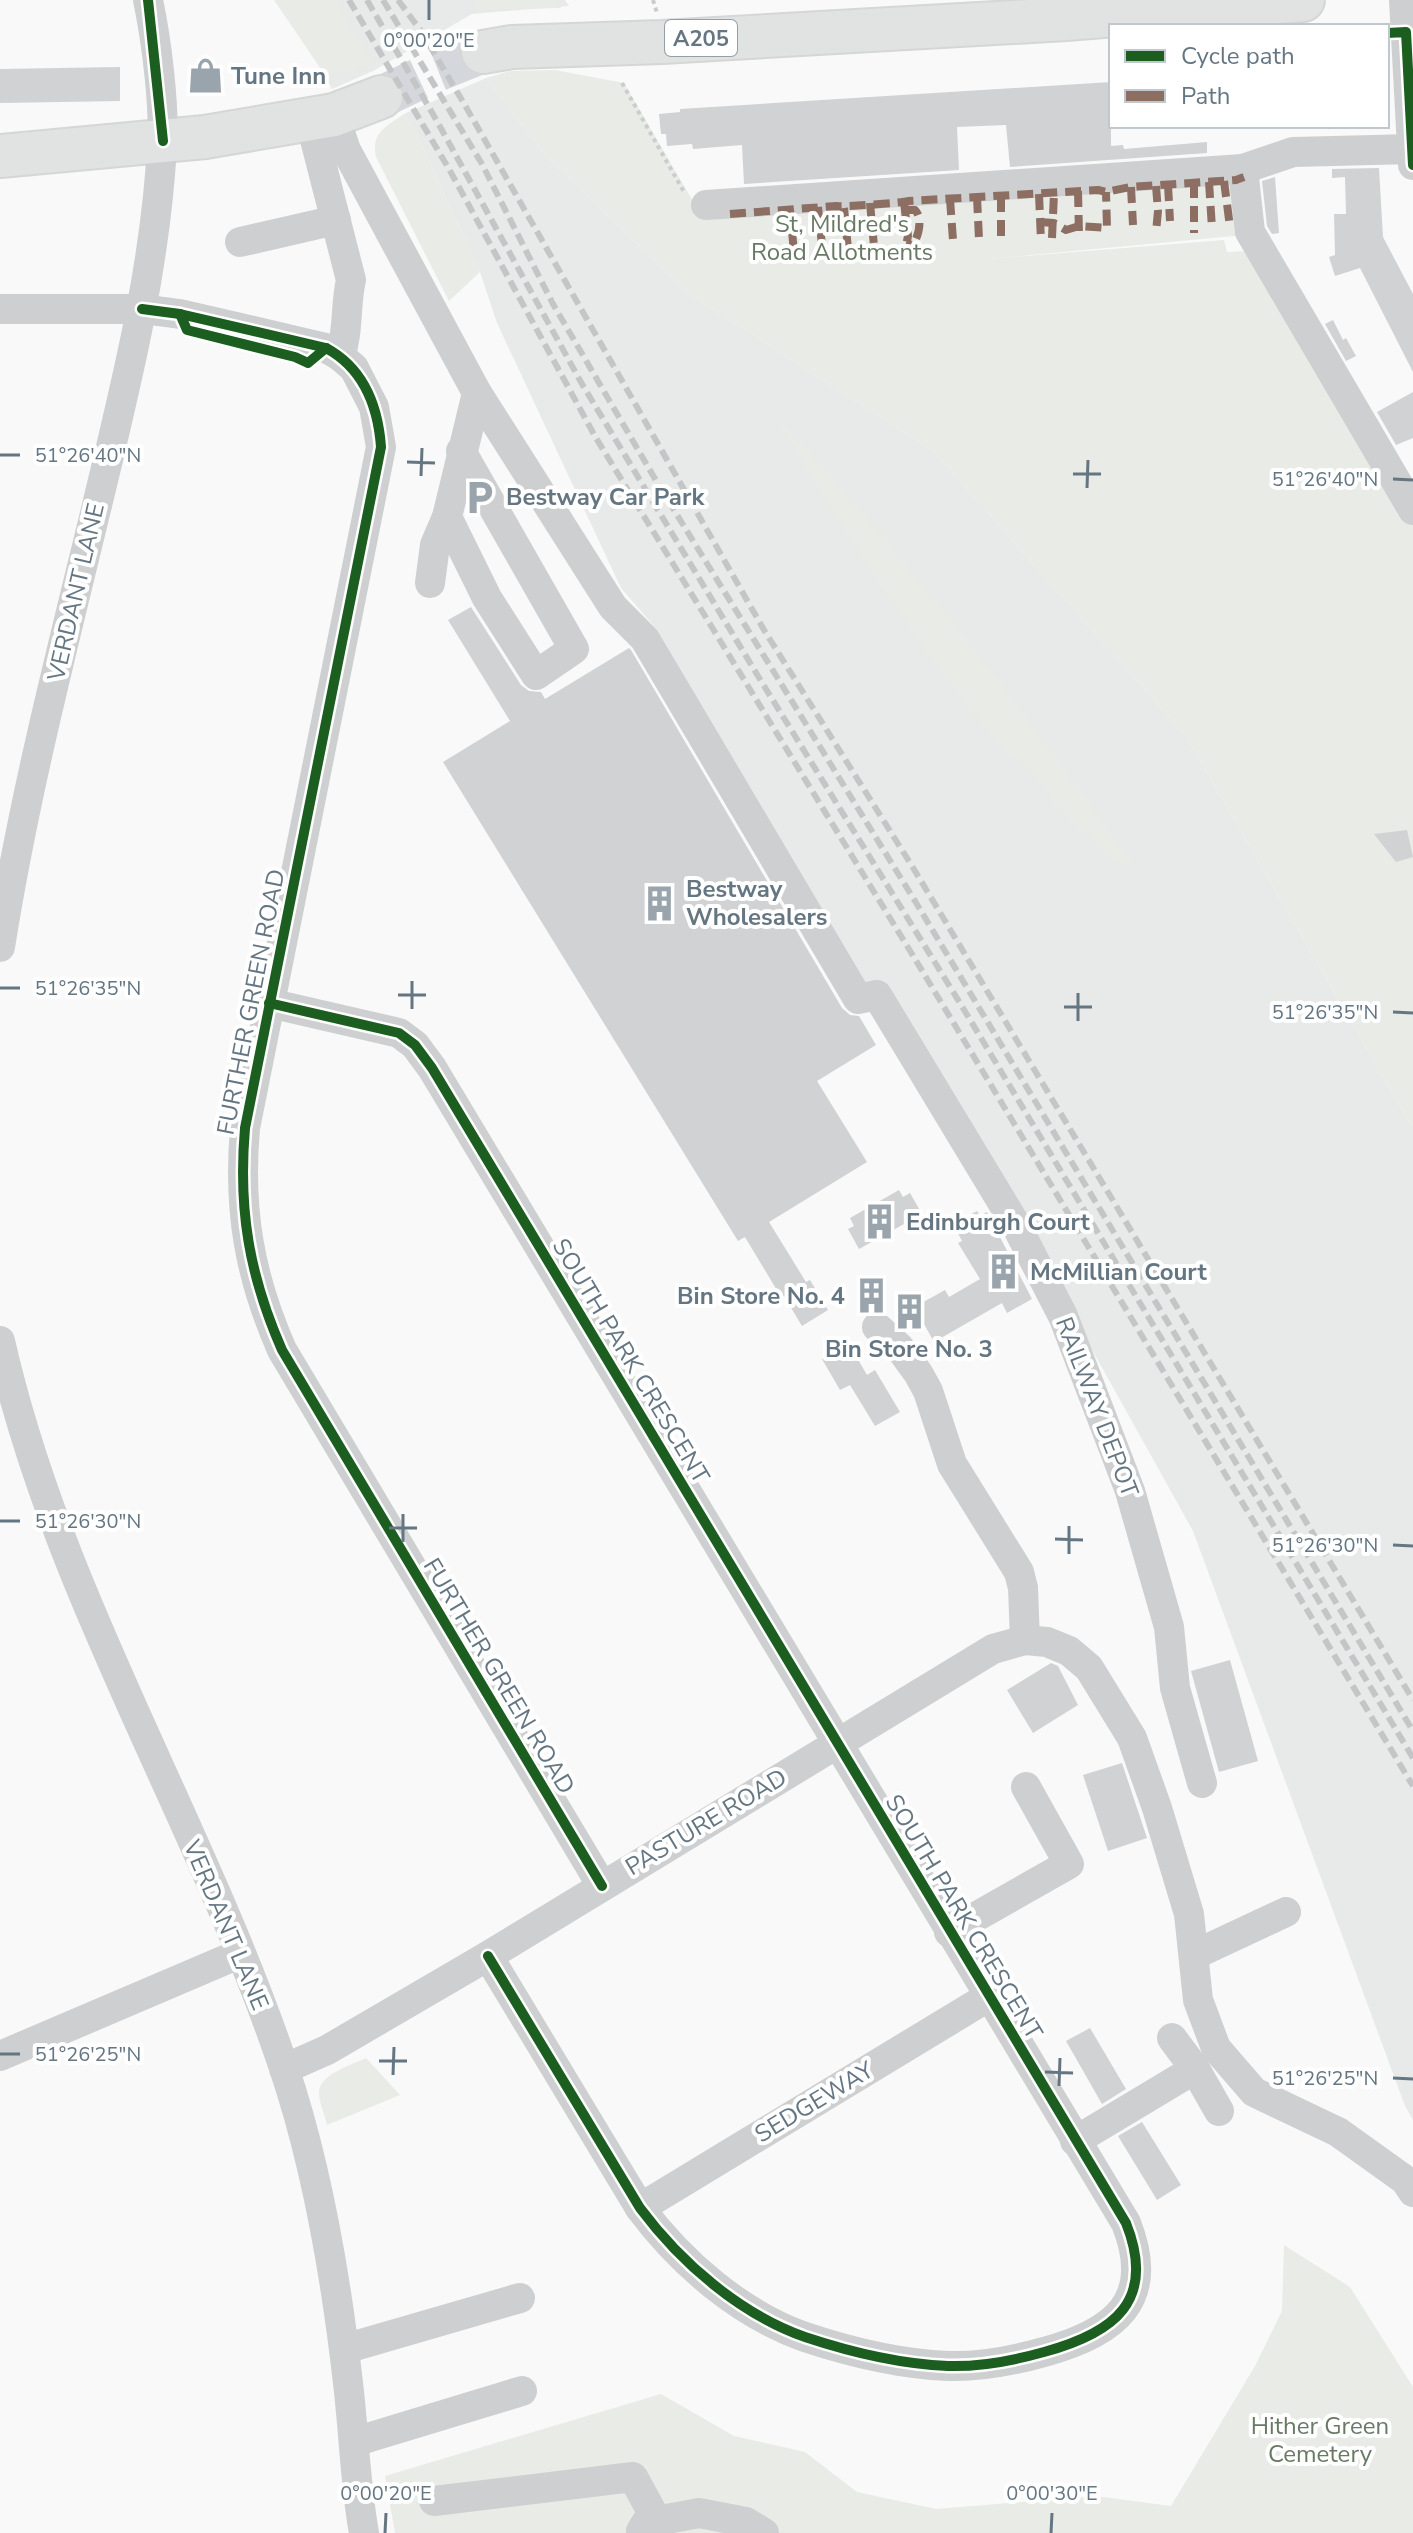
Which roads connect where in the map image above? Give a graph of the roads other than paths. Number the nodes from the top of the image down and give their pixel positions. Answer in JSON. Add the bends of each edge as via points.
{"nodes":[{"id":1,"x":148,"y":0,"type":"edge"},
{"id":2,"x":1303,"y":0,"type":"edge"},
{"id":3,"x":1404,"y":0,"type":"edge"},
{"id":4,"x":1145,"y":6,"type":"edge"},
{"id":5,"x":915,"y":14,"type":"edge"},
{"id":6,"x":483,"y":52,"type":"tunnel mouth"},
{"id":7,"x":381,"y":97,"type":"tunnel mouth"},
{"id":8,"x":322,"y":117,"type":"junction"},
{"id":9,"x":163,"y":141,"type":"junction"},
{"id":10,"x":1412,"y":154,"type":"edge"},
{"id":11,"x":0,"y":156,"type":"edge"},
{"id":12,"x":1243,"y":169,"type":"junction"},
{"id":13,"x":696,"y":201,"type":"road end"},
{"id":14,"x":336,"y":220,"type":"junction"},
{"id":15,"x":240,"y":242,"type":"dead end"},
{"id":16,"x":0,"y":309,"type":"edge"},
{"id":17,"x":142,"y":309,"type":"junction"},
{"id":18,"x":333,"y":352,"type":"junction"},
{"id":19,"x":477,"y":393,"type":"junction"},
{"id":20,"x":461,"y":451,"type":"junction"},
{"id":21,"x":1413,"y":510,"type":"edge"},
{"id":22,"x":447,"y":517,"type":"junction"},
{"id":23,"x":430,"y":583,"type":"dead end"},
{"id":24,"x":0,"y":947,"type":"edge"},
{"id":25,"x":269,"y":1003,"type":"junction"},
{"id":26,"x":877,"y":1327,"type":"dead end"},
{"id":27,"x":0,"y":1341,"type":"edge"},
{"id":28,"x":1025,"y":1640,"type":"junction"},
{"id":29,"x":838,"y":1743,"type":"junction"},
{"id":30,"x":1202,"y":1783,"type":"dead end"},
{"id":31,"x":1026,"y":1787,"type":"dead end"},
{"id":32,"x":602,"y":1886,"type":"junction"},
{"id":33,"x":1286,"y":1912,"type":"dead end"},
{"id":34,"x":949,"y":1932,"type":"junction"},
{"id":35,"x":239,"y":1954,"type":"junction"},
{"id":36,"x":1194,"y":1955,"type":"junction"},
{"id":37,"x":488,"y":1956,"type":"junction"},
{"id":38,"x":988,"y":1997,"type":"junction"},
{"id":39,"x":1172,"y":2038,"type":"dead end"},
{"id":40,"x":0,"y":2056,"type":"edge"},
{"id":41,"x":284,"y":2069,"type":"junction"},
{"id":42,"x":1195,"y":2069,"type":"junction"},
{"id":43,"x":1219,"y":2111,"type":"dead end"},
{"id":44,"x":1075,"y":2141,"type":"junction"},
{"id":45,"x":1413,"y":2192,"type":"edge"},
{"id":46,"x":640,"y":2208,"type":"junction"},
{"id":47,"x":520,"y":2298,"type":"dead end"},
{"id":48,"x":344,"y":2349,"type":"junction"},
{"id":49,"x":522,"y":2391,"type":"dead end"},
{"id":50,"x":354,"y":2442,"type":"junction"},
{"id":51,"x":434,"y":2501,"type":"dead end"},
{"id":52,"x":649,"y":2527,"type":"edge"},
{"id":53,"x":364,"y":2533,"type":"edge"},
{"id":54,"x":764,"y":2533,"type":"edge"}],
"edges":[{"from":1,"to":9,"type":"street","name":"VERDANT LANE"},
{"from":2,"to":4,"type":"highway","number":"A205"},
{"from":3,"to":10,"type":"street"},
{"from":4,"to":5,"type":"highway","number":"A205","via":[[1066,19]]},
{"from":5,"to":6,"type":"highway","number":"A205","via":[[662,42]]},
{"from":7,"to":8,"type":"highway"},
{"from":8,"to":9,"type":"highway"},
{"from":8,"to":14,"type":"street"},
{"from":8,"to":19,"type":"street","via":[[346,150]]},
{"from":9,"to":11,"type":"highway"},
{"from":9,"to":17,"type":"street","name":"VERDANT LANE"},
{"from":10,"to":12,"type":"street","via":[[1293,152]]},
{"from":12,"to":13,"type":"street"},
{"from":12,"to":21,"type":"street","via":[[1250,232]]},
{"from":14,"to":15,"type":"street"},
{"from":14,"to":18,"type":"street","via":[[351,280],[347,338]]},
{"from":16,"to":17,"type":"street"},
{"from":17,"to":18,"type":"street"},
{"from":17,"to":24,"type":"street","name":"VERDANT LANE","via":[[37,757]]},
{"from":18,"to":25,"type":"street","name":"FURTHER GREEN ROAD","via":[[354,368],[374,407],[381,447]]},
{"from":19,"to":20,"type":"street"},
{"from":19,"to":30,"type":"street","name":"RAILWAY DEPOT","via":[[613,607],[645,639],[858,999],[877,995],[1016,1225],[1063,1316],[1130,1491],[1169,1627],[1175,1688]]},
{"from":20,"to":22,"type":"street"},
{"from":20,"to":22,"type":"street","via":[[574,649],[536,675],[487,598]]},
{"from":22,"to":23,"type":"street","via":[[435,545]]},
{"from":25,"to":29,"type":"street","name":"SOUTH PARK CRESCENT","via":[[399,1033],[415,1045]]},
{"from":25,"to":32,"type":"street","name":"FURTHER GREEN ROAD","via":[[242,1163],[246,1237],[265,1312],[308,1395]]},
{"from":26,"to":28,"type":"street","via":[[918,1373],[952,1464],[1019,1572]]},
{"from":27,"to":35,"type":"street","name":"VERDANT LANE","via":[[27,1445],[64,1546]]},
{"from":28,"to":29,"type":"street","name":"PASTURE ROAD","via":[[993,1649]]},
{"from":28,"to":36,"type":"street","via":[[1069,1651],[1089,1668],[1132,1738],[1189,1914]]},
{"from":29,"to":32,"type":"street","name":"PASTURE ROAD"},
{"from":29,"to":34,"type":"street","name":"SOUTH PARK CRESCENT"},
{"from":31,"to":34,"type":"street","via":[[1069,1864]]},
{"from":32,"to":37,"type":"street","name":"PASTURE ROAD"},
{"from":33,"to":36,"type":"street"},
{"from":34,"to":38,"type":"street","name":"SOUTH PARK CRESCENT"},
{"from":35,"to":40,"type":"street"},
{"from":35,"to":41,"type":"street","name":"VERDANT LANE"},
{"from":36,"to":45,"type":"street","via":[[1198,2000],[1216,2048],[1254,2092],[1338,2132],[1405,2180]]},
{"from":37,"to":41,"type":"street","name":"PASTURE ROAD","via":[[327,2050]]},
{"from":37,"to":46,"type":"street","name":"SOUTH PARK CRESCENT"},
{"from":38,"to":44,"type":"street","name":"SOUTH PARK CRESCENT"},
{"from":38,"to":46,"type":"street","name":"SEDGEWAY"},
{"from":39,"to":42,"type":"street"},
{"from":41,"to":48,"type":"street","name":"VERDANT LANE","via":[[311,2169]]},
{"from":42,"to":43,"type":"street"},
{"from":42,"to":44,"type":"street"},
{"from":44,"to":46,"type":"street","name":"SOUTH PARK CRESCENT","via":[[1133,2241],[1132,2290],[1102,2331],[1003,2363],[920,2363],[805,2337],[733,2299],[676,2250]]},
{"from":47,"to":48,"type":"street"},
{"from":48,"to":50,"type":"street","name":"VERDANT LANE"},
{"from":49,"to":50,"type":"street"},
{"from":50,"to":53,"type":"street","name":"VERDANT LANE"},
{"from":51,"to":52,"type":"street","via":[[633,2477]]},
{"from":52,"to":54,"type":"street","via":[[699,2513],[746,2522]]}]}
